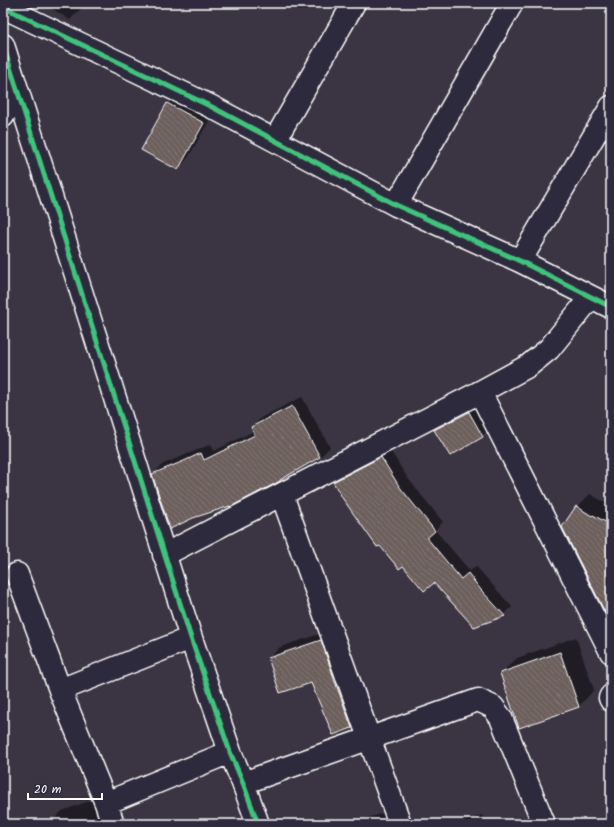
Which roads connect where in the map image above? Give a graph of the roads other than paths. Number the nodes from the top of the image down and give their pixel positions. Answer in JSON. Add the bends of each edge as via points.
{"nodes":[{"id":1,"x":354,"y":3,"type":"edge"},
{"id":2,"x":512,"y":3,"type":"edge"},
{"id":3,"x":3,"y":7,"type":"edge"},
{"id":4,"x":3,"y":46,"type":"edge"},
{"id":5,"x":17,"y":91,"type":"junction"},
{"id":6,"x":611,"y":107,"type":"edge"},
{"id":7,"x":3,"y":116,"type":"edge"},
{"id":8,"x":275,"y":140,"type":"junction"},
{"id":9,"x":396,"y":204,"type":"junction"},
{"id":10,"x":520,"y":261,"type":"junction"},
{"id":11,"x":591,"y":297,"type":"junction"},
{"id":12,"x":611,"y":307,"type":"edge"},
{"id":13,"x":480,"y":392,"type":"junction"},
{"id":14,"x":282,"y":495,"type":"junction"},
{"id":15,"x":164,"y":556,"type":"junction"},
{"id":16,"x":17,"y":574,"type":"dead end"},
{"id":17,"x":191,"y":638,"type":"junction"},
{"id":18,"x":611,"y":652,"type":"edge"},
{"id":19,"x":60,"y":690,"type":"junction"},
{"id":20,"x":611,"y":696,"type":"edge"},
{"id":21,"x":611,"y":700,"type":"edge"},
{"id":22,"x":369,"y":738,"type":"junction"},
{"id":23,"x":230,"y":752,"type":"junction"},
{"id":24,"x":243,"y":783,"type":"junction"},
{"id":25,"x":106,"y":802,"type":"junction"},
{"id":26,"x":113,"y":824,"type":"edge"},
{"id":27,"x":258,"y":824,"type":"edge"},
{"id":28,"x":400,"y":824,"type":"edge"},
{"id":29,"x":544,"y":824,"type":"edge"}],
"edges":[{"from":1,"to":8,"type":"street"},
{"from":2,"to":9,"type":"street"},
{"from":3,"to":8,"type":"street"},
{"from":4,"to":5,"type":"street"},
{"from":5,"to":7,"type":"street"},
{"from":5,"to":15,"type":"street"},
{"from":6,"to":10,"type":"street"},
{"from":8,"to":9,"type":"street"},
{"from":9,"to":10,"type":"street"},
{"from":10,"to":11,"type":"street"},
{"from":11,"to":12,"type":"street"},
{"from":11,"to":13,"type":"street","via":[[549,349],[528,366]]},
{"from":13,"to":14,"type":"street"},
{"from":13,"to":18,"type":"street"},
{"from":14,"to":15,"type":"street"},
{"from":14,"to":22,"type":"street"},
{"from":15,"to":17,"type":"street"},
{"from":16,"to":19,"type":"street"},
{"from":17,"to":19,"type":"street"},
{"from":17,"to":23,"type":"street"},
{"from":19,"to":25,"type":"street"},
{"from":20,"to":21,"type":"street"},
{"from":22,"to":24,"type":"street"},
{"from":22,"to":28,"type":"street"},
{"from":22,"to":29,"type":"street","via":[[478,700],[493,708],[501,718]]},
{"from":23,"to":24,"type":"street"},
{"from":23,"to":25,"type":"street"},
{"from":24,"to":27,"type":"street"},
{"from":25,"to":26,"type":"street"}]}
